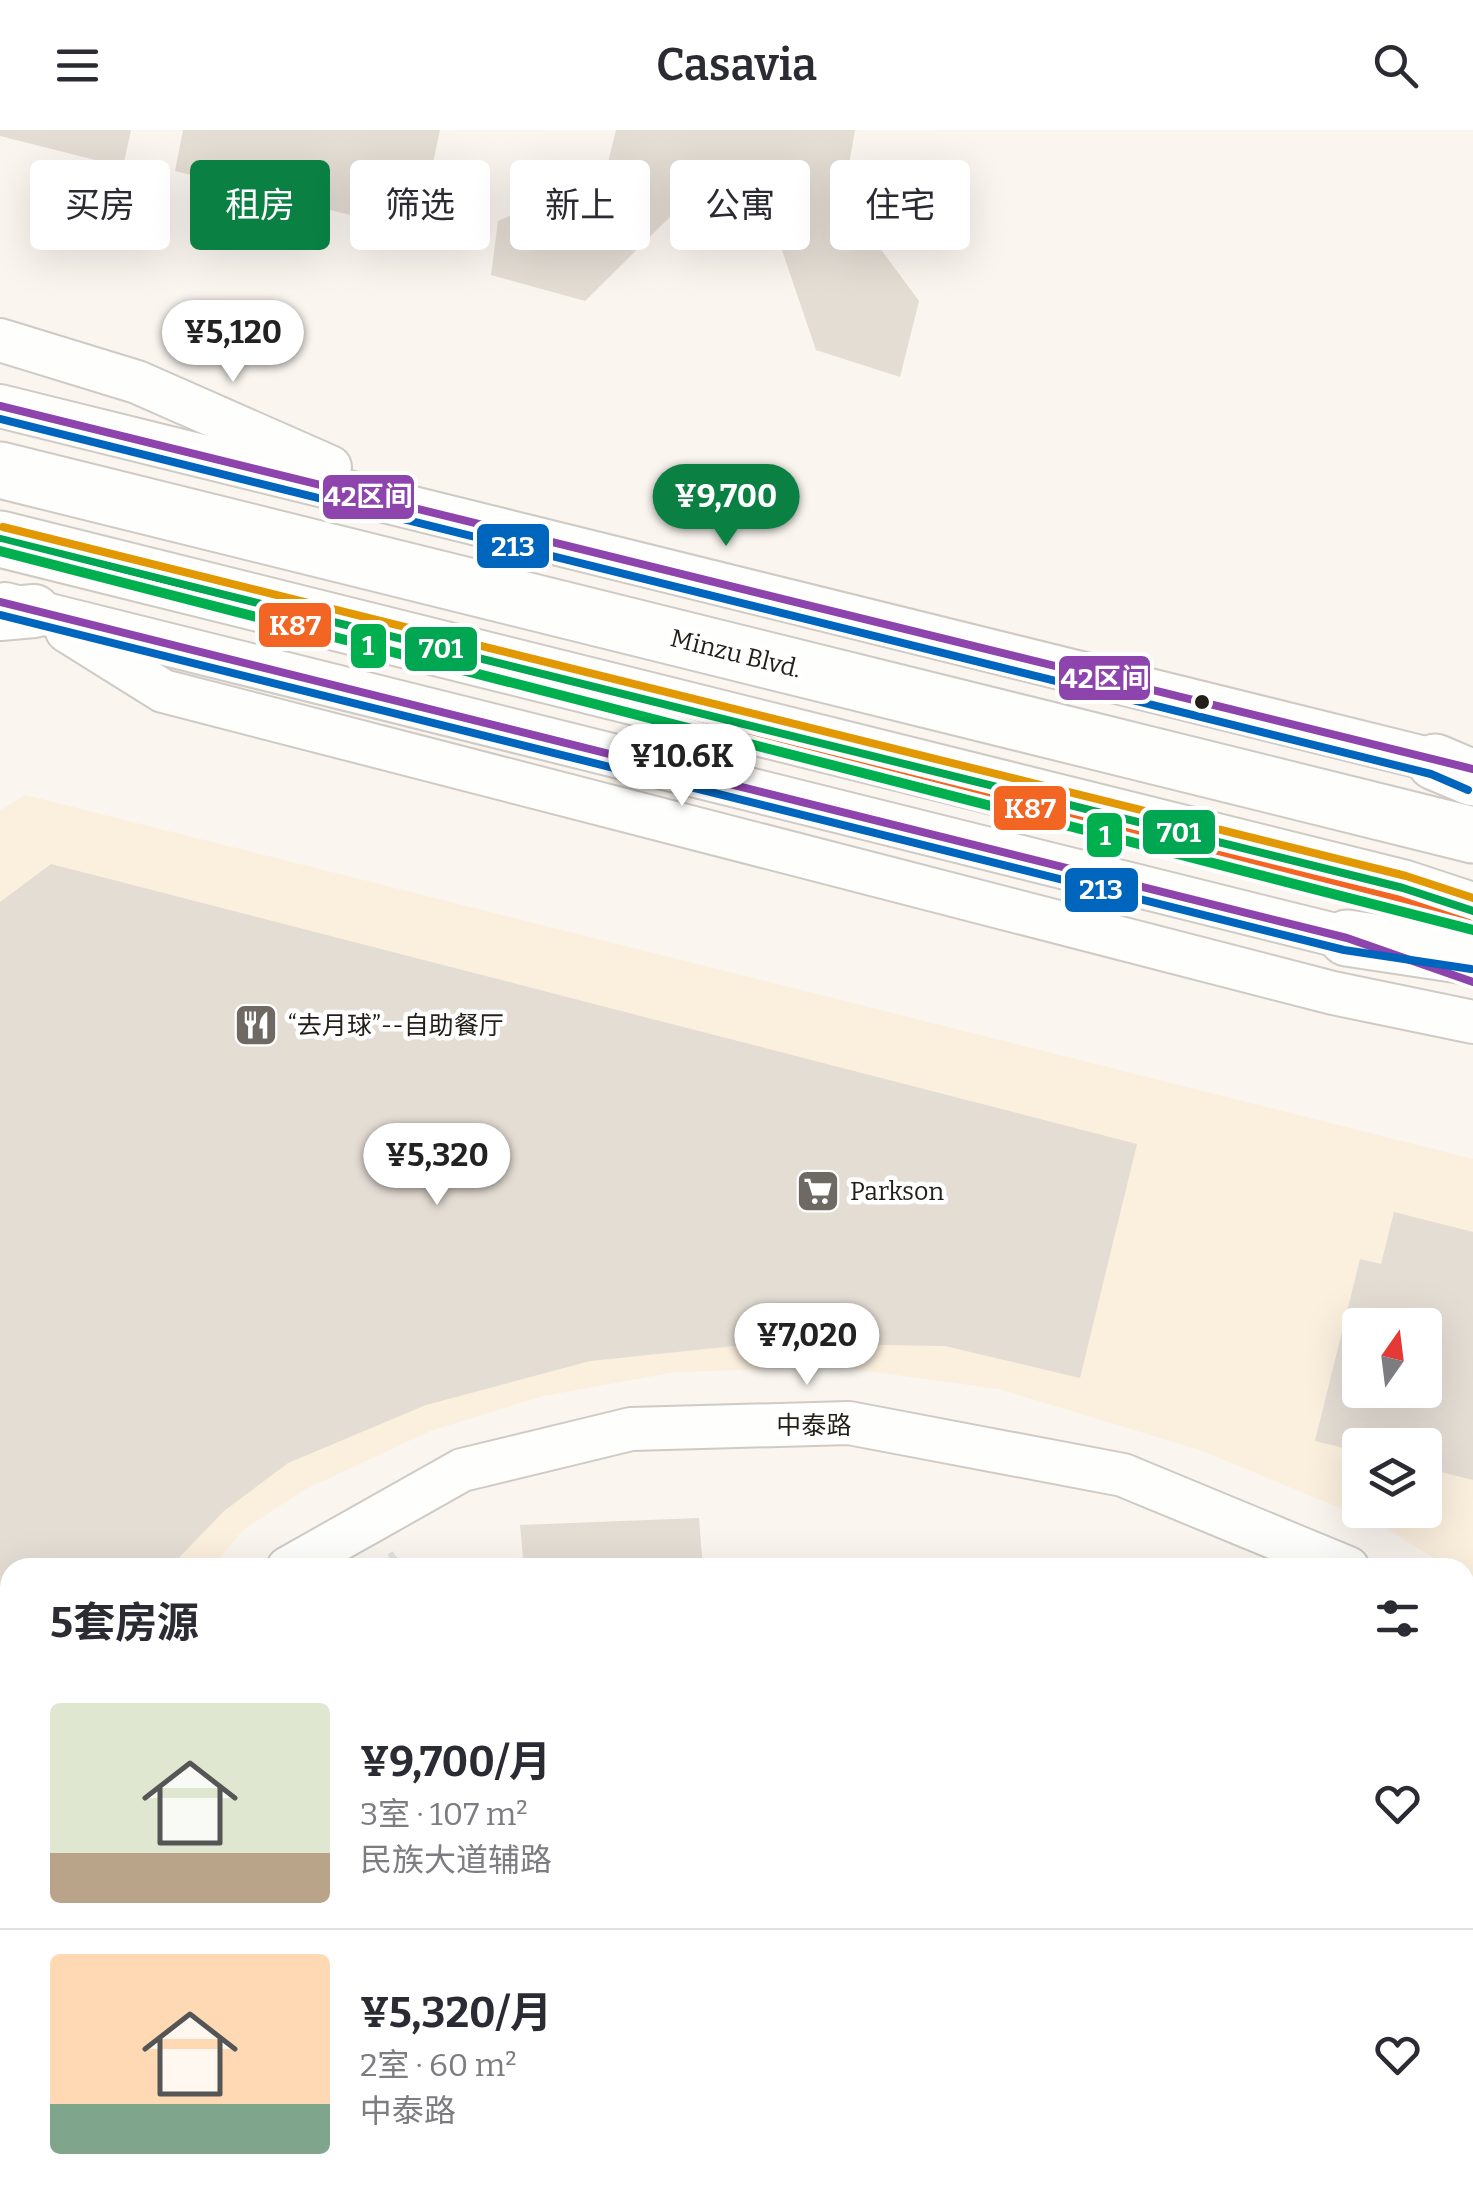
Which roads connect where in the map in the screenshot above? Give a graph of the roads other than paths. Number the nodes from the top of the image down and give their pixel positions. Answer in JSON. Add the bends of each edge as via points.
{"nodes":[{"id":1,"x":0,"y":340,"type":"edge"},
{"id":2,"x":0,"y":406,"type":"edge"},
{"id":3,"x":0,"y":470,"type":"edge"},
{"id":4,"x":436,"y":514,"type":"junction"},
{"id":5,"x":0,"y":539,"type":"edge"},
{"id":6,"x":11,"y":609,"type":"edge"},
{"id":7,"x":1460,"y":770,"type":"edge"},
{"id":8,"x":1473,"y":835,"type":"edge"},
{"id":9,"x":1473,"y":911,"type":"edge"},
{"id":10,"x":1347,"y":938,"type":"junction"},
{"id":11,"x":1473,"y":957,"type":"edge"},
{"id":12,"x":1473,"y":982,"type":"edge"},
{"id":13,"x":1473,"y":1022,"type":"edge"},
{"id":14,"x":306,"y":1558,"type":"edge"},
{"id":15,"x":1324,"y":1558,"type":"edge"}],
"edges":[{"from":1,"to":4,"type":"street","via":[[137,382]]},
{"from":2,"to":4,"type":"street"},
{"from":3,"to":8,"type":"highway","name":"Minzu Blvd."},
{"from":4,"to":7,"type":"street"},
{"from":5,"to":9,"type":"highway","via":[[1365,878]]},
{"from":6,"to":10,"type":"street"},
{"from":6,"to":13,"type":"street","via":[[163,692],[1333,993]]},
{"from":10,"to":11,"type":"highway"},
{"from":10,"to":12,"type":"street"},
{"from":14,"to":15,"type":"street","name":"中泰路","via":[[462,1470],[631,1429],[849,1423],[1123,1475]]}]}
